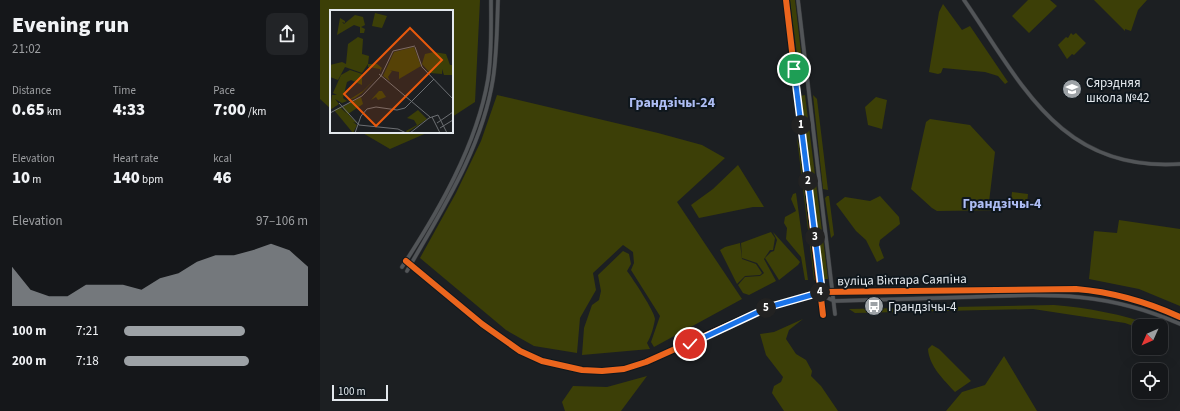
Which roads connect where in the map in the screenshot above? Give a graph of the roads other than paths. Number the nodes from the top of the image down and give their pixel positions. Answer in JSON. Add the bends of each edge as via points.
{"nodes":[{"id":1,"x":491,"y":0,"type":"edge"},
{"id":2,"x":498,"y":0,"type":"edge"},
{"id":3,"x":786,"y":0,"type":"edge"},
{"id":4,"x":798,"y":0,"type":"edge"},
{"id":5,"x":964,"y":0,"type":"edge"},
{"id":6,"x":807,"y":80,"type":"junction"},
{"id":7,"x":796,"y":81,"type":"junction"},
{"id":8,"x":481,"y":109,"type":"junction"},
{"id":9,"x":484,"y":114,"type":"junction"},
{"id":10,"x":1180,"y":164,"type":"edge"},
{"id":11,"x":406,"y":261,"type":"junction"},
{"id":12,"x":411,"y":265,"type":"junction"},
{"id":13,"x":402,"y":267,"type":"dead end"},
{"id":14,"x":407,"y":271,"type":"dead end"},
{"id":15,"x":1076,"y":289,"type":"junction"},
{"id":16,"x":833,"y":291,"type":"junction"},
{"id":17,"x":822,"y":294,"type":"junction"},
{"id":18,"x":1075,"y":295,"type":"junction"},
{"id":19,"x":834,"y":301,"type":"junction"},
{"id":20,"x":835,"y":314,"type":"dead end"},
{"id":21,"x":823,"y":315,"type":"dead end"},
{"id":22,"x":1180,"y":317,"type":"edge"},
{"id":23,"x":1180,"y":324,"type":"edge"}],
"edges":[{"from":1,"to":8,"type":"street","via":[[488,79]]},
{"from":2,"to":9,"type":"street","via":[[492,80]]},
{"from":3,"to":7,"type":"street"},
{"from":4,"to":6,"type":"street"},
{"from":5,"to":10,"type":"street","via":[[1029,96],[1046,116],[1068,134],[1104,153],[1128,161],[1152,165]]},
{"from":6,"to":7,"type":"street"},
{"from":6,"to":16,"type":"street"},
{"from":7,"to":17,"type":"street"},
{"from":8,"to":9,"type":"street","via":[[481,115]]},
{"from":8,"to":11,"type":"street","via":[[471,139],[454,174]]},
{"from":9,"to":12,"type":"street","via":[[477,138],[460,176]]},
{"from":11,"to":12,"type":"street","name":"вуліца Віктара Саяпіна"},
{"from":11,"to":13,"type":"street"},
{"from":12,"to":14,"type":"street"},
{"from":12,"to":17,"type":"street","name":"вуліца Віктара Саяпіна","via":[[482,324],[520,351],[542,361],[582,370],[624,369],[646,362],[769,307]]},
{"from":15,"to":16,"type":"street","name":"вуліца Віктара Саяпіна"},
{"from":15,"to":18,"type":"street"},
{"from":15,"to":22,"type":"street","name":"вуліца Віктара Саяпіна","via":[[1130,299]]},
{"from":16,"to":17,"type":"street","name":"вуліца Віктара Саяпіна"},
{"from":16,"to":19,"type":"street"},
{"from":17,"to":19,"type":"street","name":"вуліца Віктара Саяпіна"},
{"from":17,"to":21,"type":"street"},
{"from":18,"to":19,"type":"street","name":"вуліца Віктара Саяпіна"},
{"from":18,"to":23,"type":"street","name":"вуліца Віктара Саяпіна","via":[[1124,303]]},
{"from":19,"to":20,"type":"street"}]}
